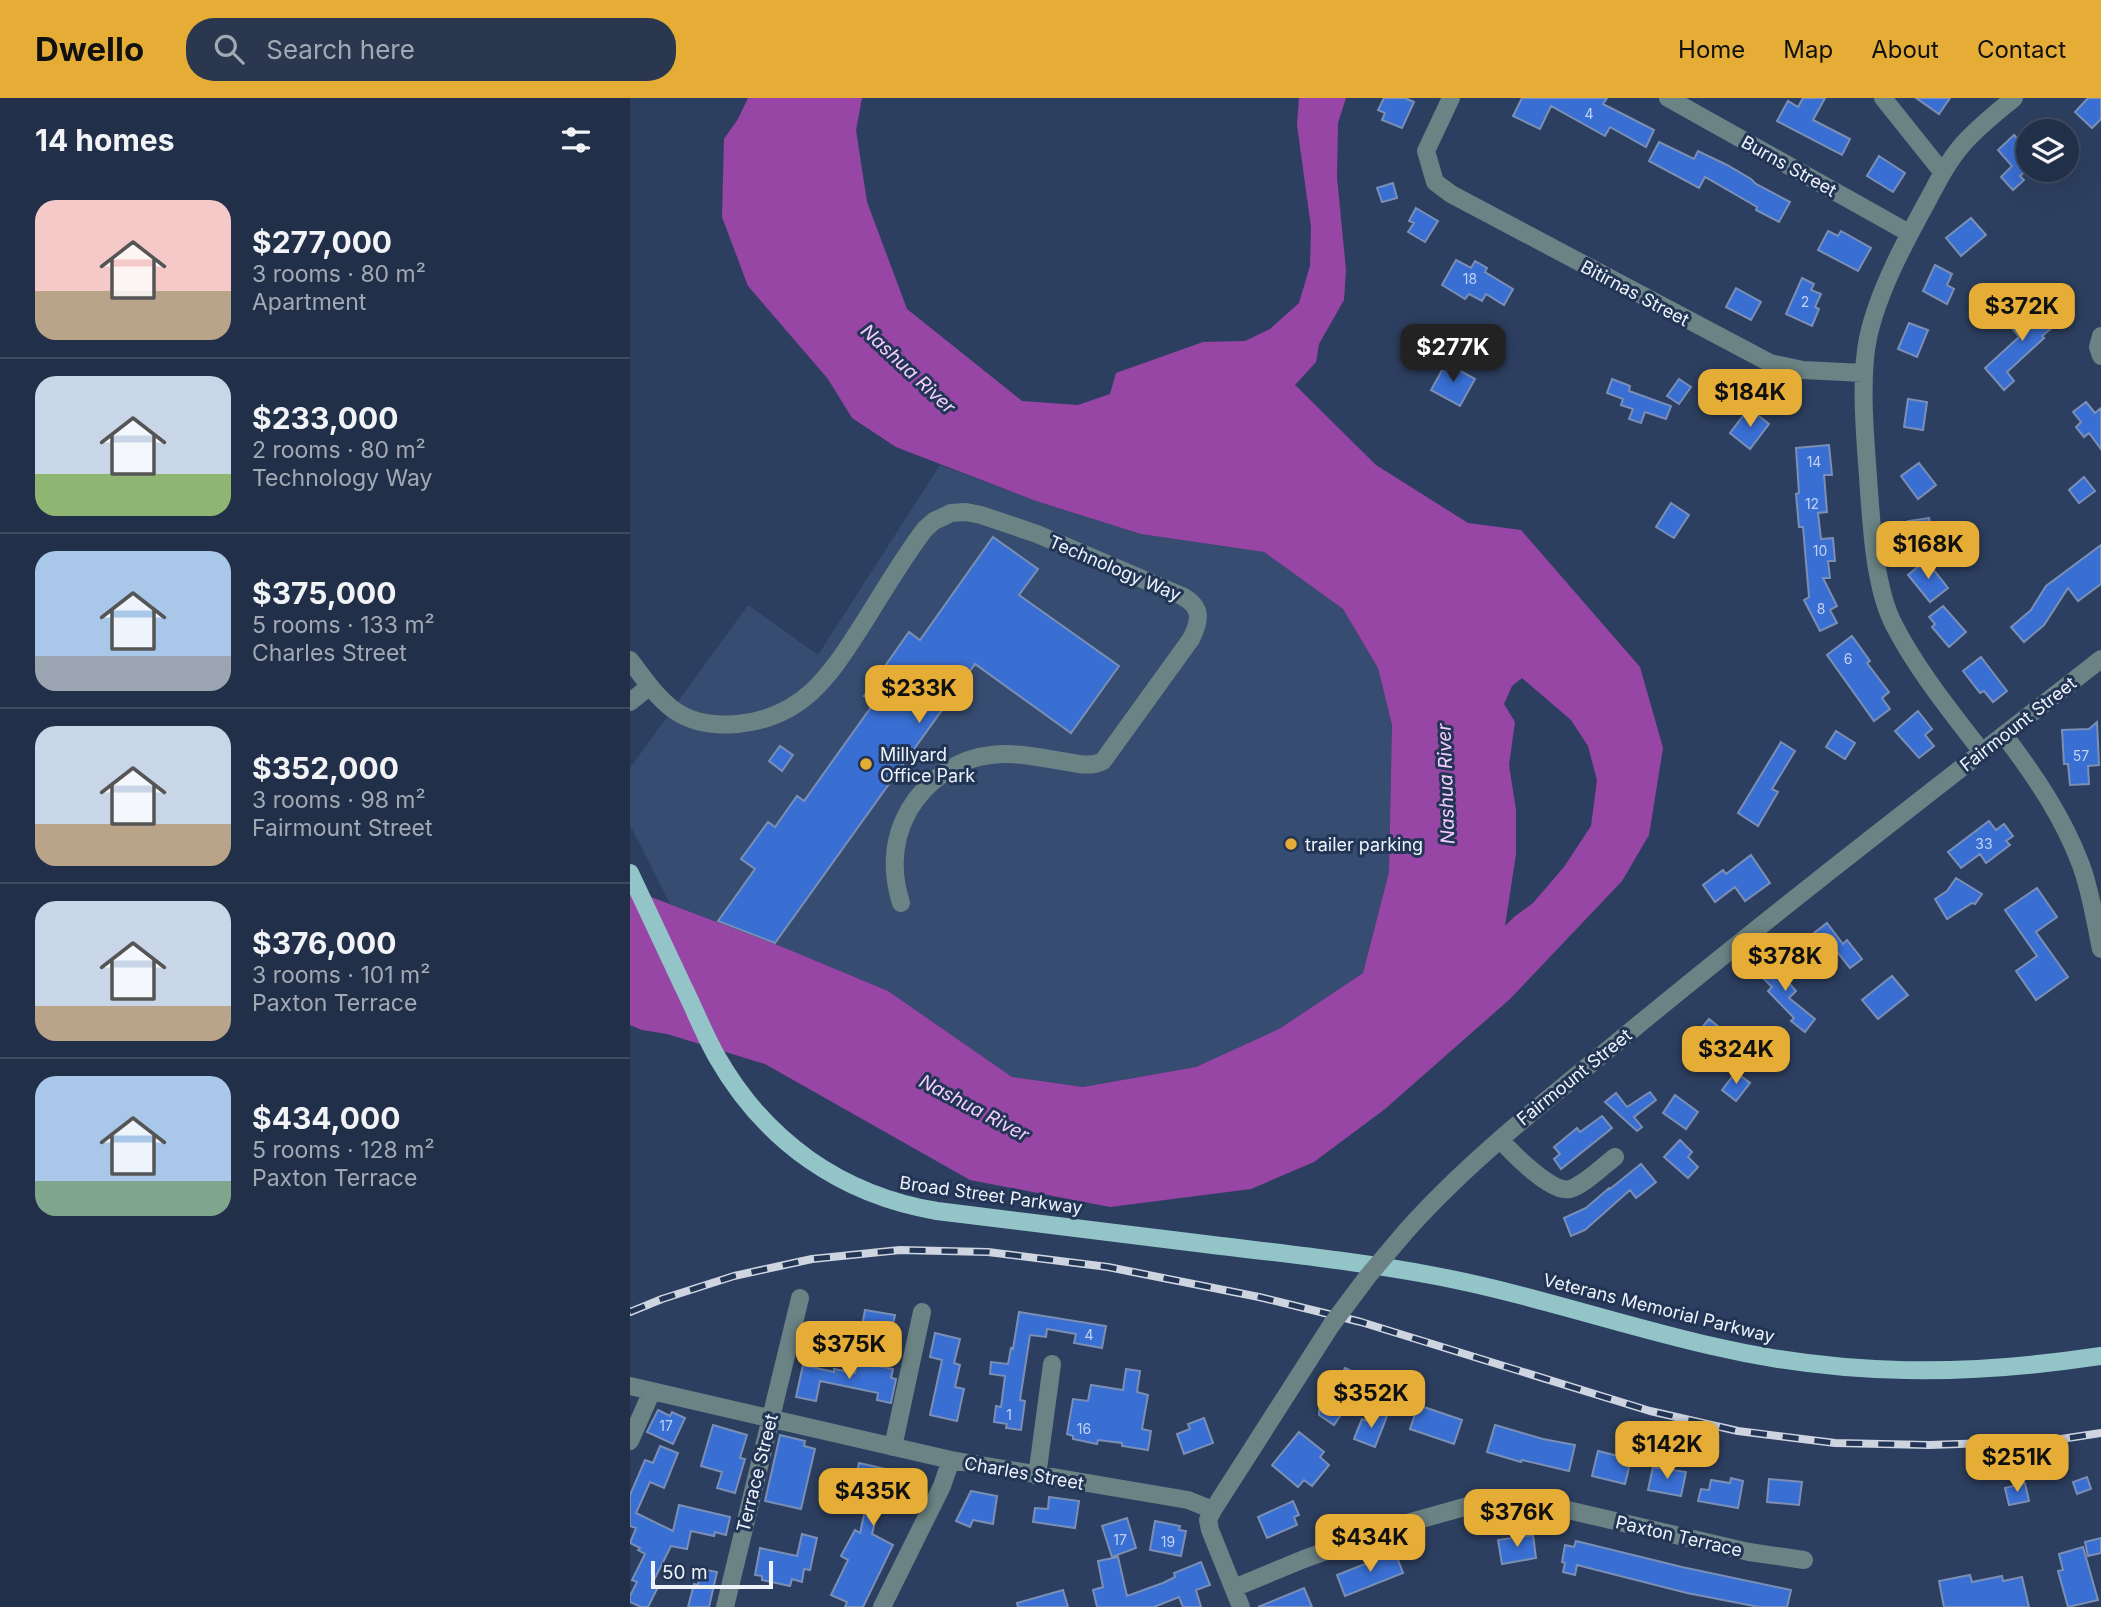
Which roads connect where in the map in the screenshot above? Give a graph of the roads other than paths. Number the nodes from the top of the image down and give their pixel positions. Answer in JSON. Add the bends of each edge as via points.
{"nodes":[{"id":1,"x":1451,"y":98,"type":"edge"},
{"id":2,"x":1668,"y":98,"type":"edge"},
{"id":3,"x":1883,"y":98,"type":"edge"},
{"id":4,"x":2014,"y":98,"type":"edge"},
{"id":5,"x":1943,"y":173,"type":"junction"},
{"id":6,"x":1909,"y":233,"type":"junction"},
{"id":7,"x":1864,"y":373,"type":"junction"},
{"id":8,"x":2101,"y":659,"type":"edge"},
{"id":9,"x":632,"y":668,"type":"edge"},
{"id":10,"x":649,"y":687,"type":"junction"},
{"id":11,"x":630,"y":702,"type":"edge"},
{"id":12,"x":2004,"y":735,"type":"junction"},
{"id":13,"x":1982,"y":752,"type":"junction"},
{"id":14,"x":630,"y":873,"type":"edge"},
{"id":15,"x":901,"y":903,"type":"dead end"},
{"id":16,"x":2101,"y":949,"type":"edge"},
{"id":17,"x":1500,"y":1139,"type":"junction"},
{"id":18,"x":1615,"y":1157,"type":"dead end"},
{"id":19,"x":1209,"y":1245,"type":"joint"},
{"id":20,"x":800,"y":1298,"type":"dead end"},
{"id":21,"x":922,"y":1312,"type":"dead end"},
{"id":22,"x":2101,"y":1356,"type":"edge"},
{"id":23,"x":1052,"y":1364,"type":"dead end"},
{"id":24,"x":630,"y":1386,"type":"edge"},
{"id":25,"x":652,"y":1391,"type":"junction"},
{"id":26,"x":771,"y":1418,"type":"junction"},
{"id":27,"x":630,"y":1441,"type":"edge"},
{"id":28,"x":893,"y":1447,"type":"junction"},
{"id":29,"x":951,"y":1460,"type":"junction"},
{"id":30,"x":1037,"y":1476,"type":"junction"},
{"id":31,"x":1213,"y":1510,"type":"junction"},
{"id":32,"x":1804,"y":1560,"type":"dead end"},
{"id":33,"x":1234,"y":1588,"type":"junction"},
{"id":34,"x":725,"y":1607,"type":"edge"},
{"id":35,"x":882,"y":1607,"type":"edge"},
{"id":36,"x":1241,"y":1607,"type":"edge"}],
"edges":[{"from":1,"to":7,"type":"street","name":"Bitirnas Street","via":[[1426,151],[1435,182],[1451,194],[1770,363]]},
{"from":2,"to":6,"type":"street","name":"Burns Street"},
{"from":3,"to":5,"type":"street"},
{"from":4,"to":5,"type":"street","via":[[1962,145]]},
{"from":5,"to":6,"type":"street"},
{"from":6,"to":7,"type":"street","via":[[1880,299]]},
{"from":7,"to":13,"type":"street","via":[[1871,525],[1891,619]]},
{"from":8,"to":12,"type":"street","name":"Fairmount Street"},
{"from":9,"to":10,"type":"street","name":"Technology Way"},
{"from":10,"to":11,"type":"street"},
{"from":10,"to":15,"type":"street","name":"Technology Way","via":[[673,710],[702,723],[750,722],[792,706],[832,672],[925,528],[953,513],[977,513],[1037,534],[1191,601],[1198,616],[1191,639],[1103,761],[1093,765],[986,755],[931,783],[910,809],[898,836],[894,875]]},
{"from":12,"to":13,"type":"street","name":"Fairmount Street"},
{"from":12,"to":16,"type":"street","via":[[2042,787],[2073,847],[2087,883]]},
{"from":13,"to":17,"type":"street","name":"Fairmount Street","via":[[1751,932]]},
{"from":14,"to":19,"type":"main road","name":"Broad Street Parkway","via":[[716,1054],[736,1086],[793,1148],[817,1166],[894,1203]]},
{"from":17,"to":18,"type":"street","via":[[1563,1190]]},
{"from":17,"to":31,"type":"street","name":"Fairmount Street","bridge":true,"via":[[1440,1194],[1368,1276],[1323,1337]]},
{"from":19,"to":22,"type":"main road","name":"Veterans Memorial Parkway","via":[[1446,1278],[1714,1347],[1816,1364],[1981,1370]]},
{"from":20,"to":26,"type":"street","name":"Terrace Street"},
{"from":21,"to":28,"type":"street"},
{"from":23,"to":30,"type":"street"},
{"from":24,"to":25,"type":"street","name":"Charles Street"},
{"from":25,"to":26,"type":"street","name":"Charles Street"},
{"from":25,"to":27,"type":"street"},
{"from":26,"to":28,"type":"street","name":"Charles Street"},
{"from":26,"to":34,"type":"street","name":"Terrace Street"},
{"from":28,"to":29,"type":"street","name":"Charles Street"},
{"from":29,"to":30,"type":"street","name":"Charles Street"},
{"from":29,"to":35,"type":"street"},
{"from":30,"to":31,"type":"street","name":"Charles Street","via":[[1188,1500]]},
{"from":31,"to":33,"type":"street","via":[[1208,1525]]},
{"from":32,"to":33,"type":"street","name":"Paxton Terrace","via":[[1749,1552],[1546,1505],[1502,1501],[1393,1527]]},
{"from":33,"to":36,"type":"street"}]}
